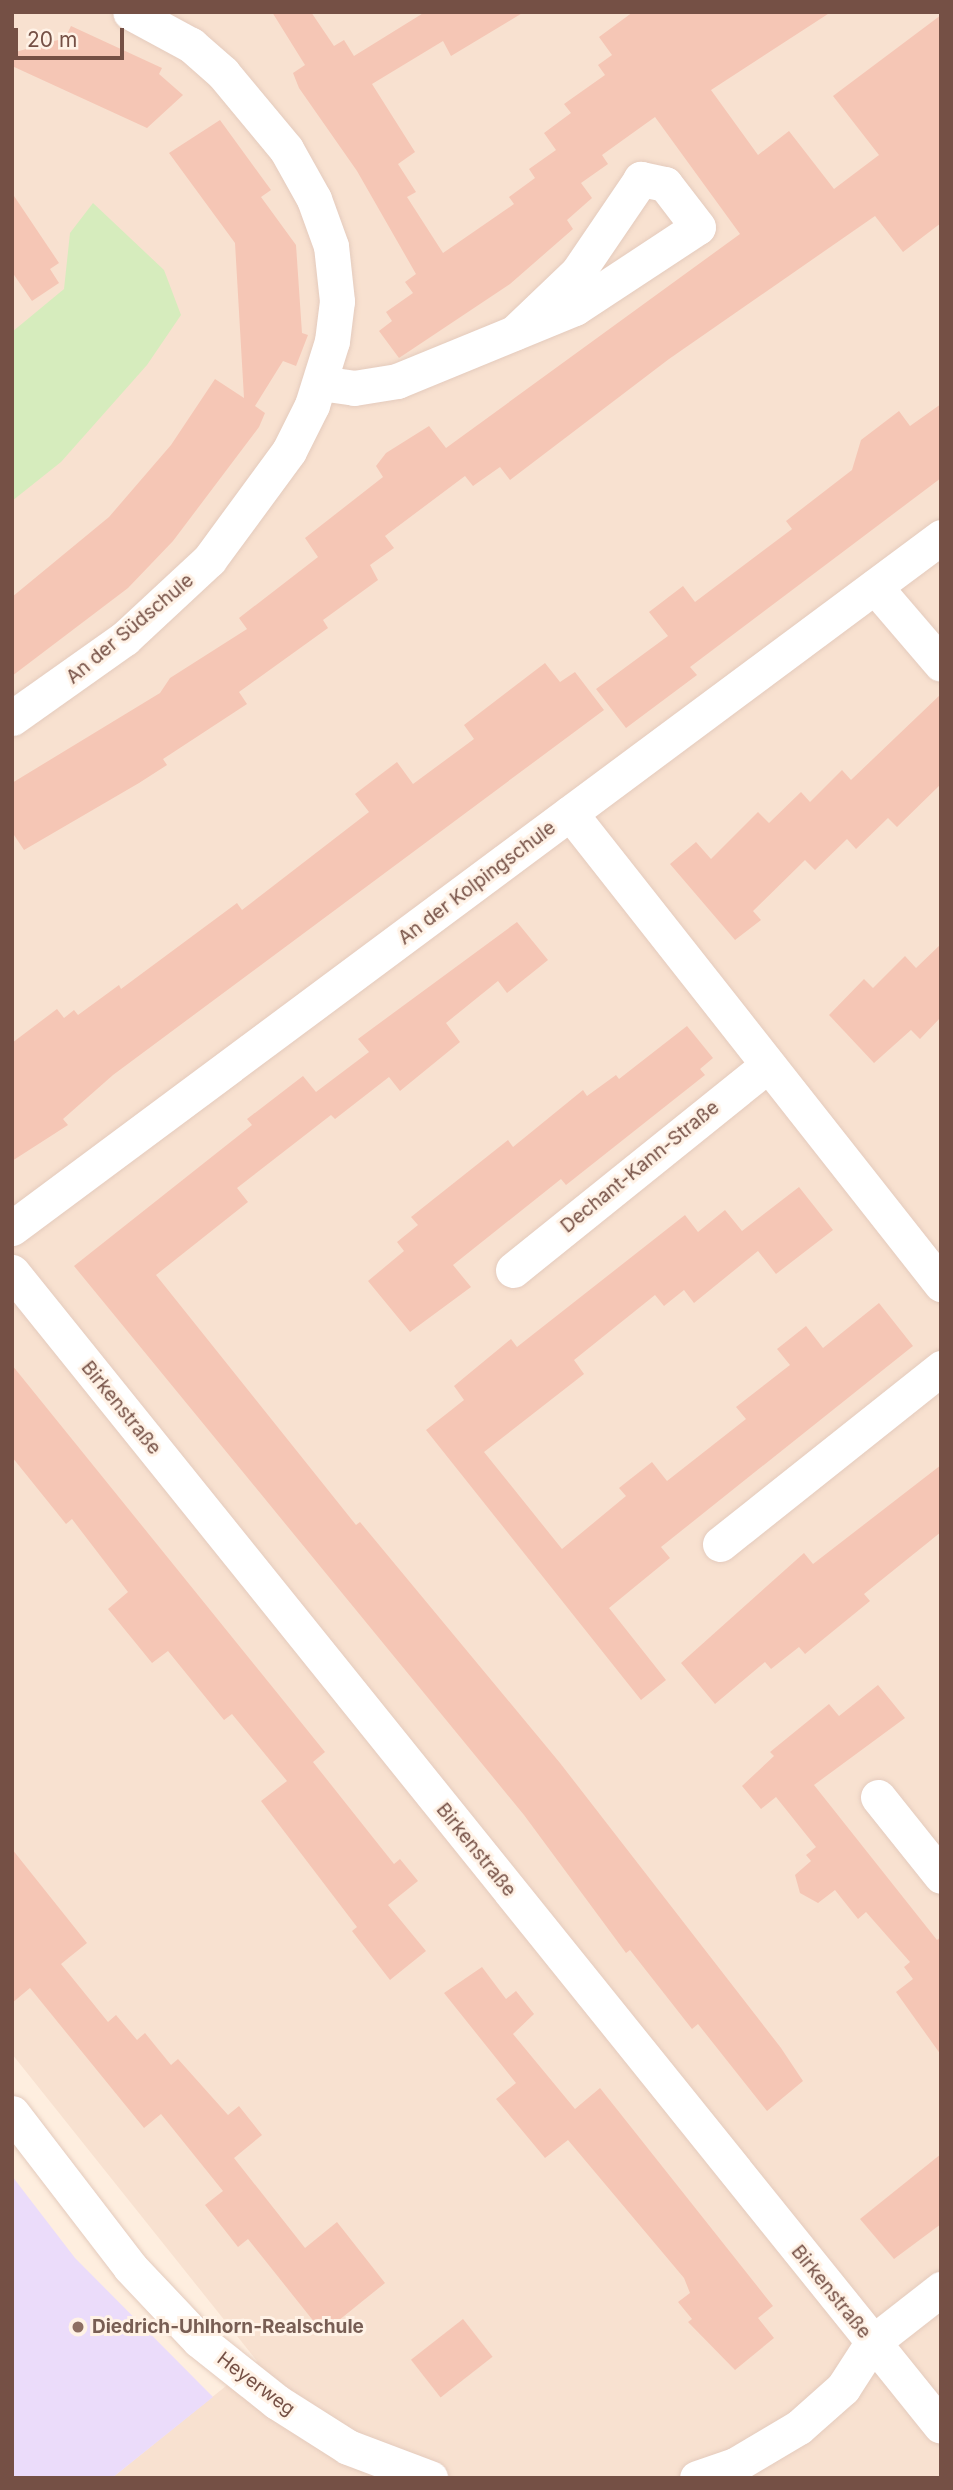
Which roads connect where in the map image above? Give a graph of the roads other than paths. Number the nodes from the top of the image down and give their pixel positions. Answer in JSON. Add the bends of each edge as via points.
{"nodes":[{"id":1,"x":130,"y":12,"type":"edge"},
{"id":2,"x":515,"y":332,"type":"junction"},
{"id":3,"x":320,"y":383,"type":"junction"},
{"id":4,"x":941,"y":537,"type":"edge"},
{"id":5,"x":875,"y":587,"type":"junction"},
{"id":6,"x":941,"y":664,"type":"edge"},
{"id":7,"x":12,"y":718,"type":"edge"},
{"id":8,"x":570,"y":813,"type":"junction"},
{"id":9,"x":768,"y":1065,"type":"junction"},
{"id":10,"x":12,"y":1228,"type":"edge"},
{"id":11,"x":513,"y":1270,"type":"dead end"},
{"id":12,"x":12,"y":1272,"type":"edge"},
{"id":13,"x":941,"y":1284,"type":"edge"},
{"id":14,"x":941,"y":1368,"type":"edge"},
{"id":15,"x":720,"y":1544,"type":"dead end"},
{"id":16,"x":878,"y":1797,"type":"dead end"},
{"id":17,"x":941,"y":1876,"type":"edge"},
{"id":18,"x":12,"y":2113,"type":"edge"},
{"id":19,"x":941,"y":2289,"type":"edge"},
{"id":20,"x":872,"y":2343,"type":"junction"},
{"id":21,"x":941,"y":2426,"type":"edge"},
{"id":22,"x":424,"y":2477,"type":"edge"},
{"id":23,"x":697,"y":2478,"type":"edge"}],
"edges":[{"from":1,"to":3,"type":"street","name":"An der Südschule","via":[[191,45],[223,73],[255,104],[301,172],[325,225],[335,272],[335,322]]},
{"from":2,"to":2,"type":"street","via":[[577,274],[641,179],[665,184],[698,227],[586,303]]},
{"from":2,"to":3,"type":"street","via":[[397,381],[354,388]]},
{"from":3,"to":7,"type":"street","name":"An der Südschule","via":[[264,491],[201,568],[107,652]]},
{"from":4,"to":5,"type":"street","name":"An der Kolpingschule"},
{"from":5,"to":6,"type":"street"},
{"from":5,"to":8,"type":"street","name":"An der Kolpingschule"},
{"from":8,"to":9,"type":"street"},
{"from":8,"to":10,"type":"street","name":"An der Kolpingschule"},
{"from":9,"to":11,"type":"street","name":"Dechant-Kann-Straße"},
{"from":9,"to":13,"type":"street"},
{"from":12,"to":20,"type":"street","name":"Birkenstraße"},
{"from":14,"to":15,"type":"street"},
{"from":16,"to":17,"type":"street"},
{"from":18,"to":22,"type":"street","name":"Heyerweg","via":[[130,2267],[199,2340],[253,2385],[336,2440]]},
{"from":19,"to":20,"type":"street"},
{"from":20,"to":21,"type":"street","name":"Birkenstraße"},
{"from":20,"to":23,"type":"street","via":[[843,2388],[799,2427],[735,2465]]}]}
